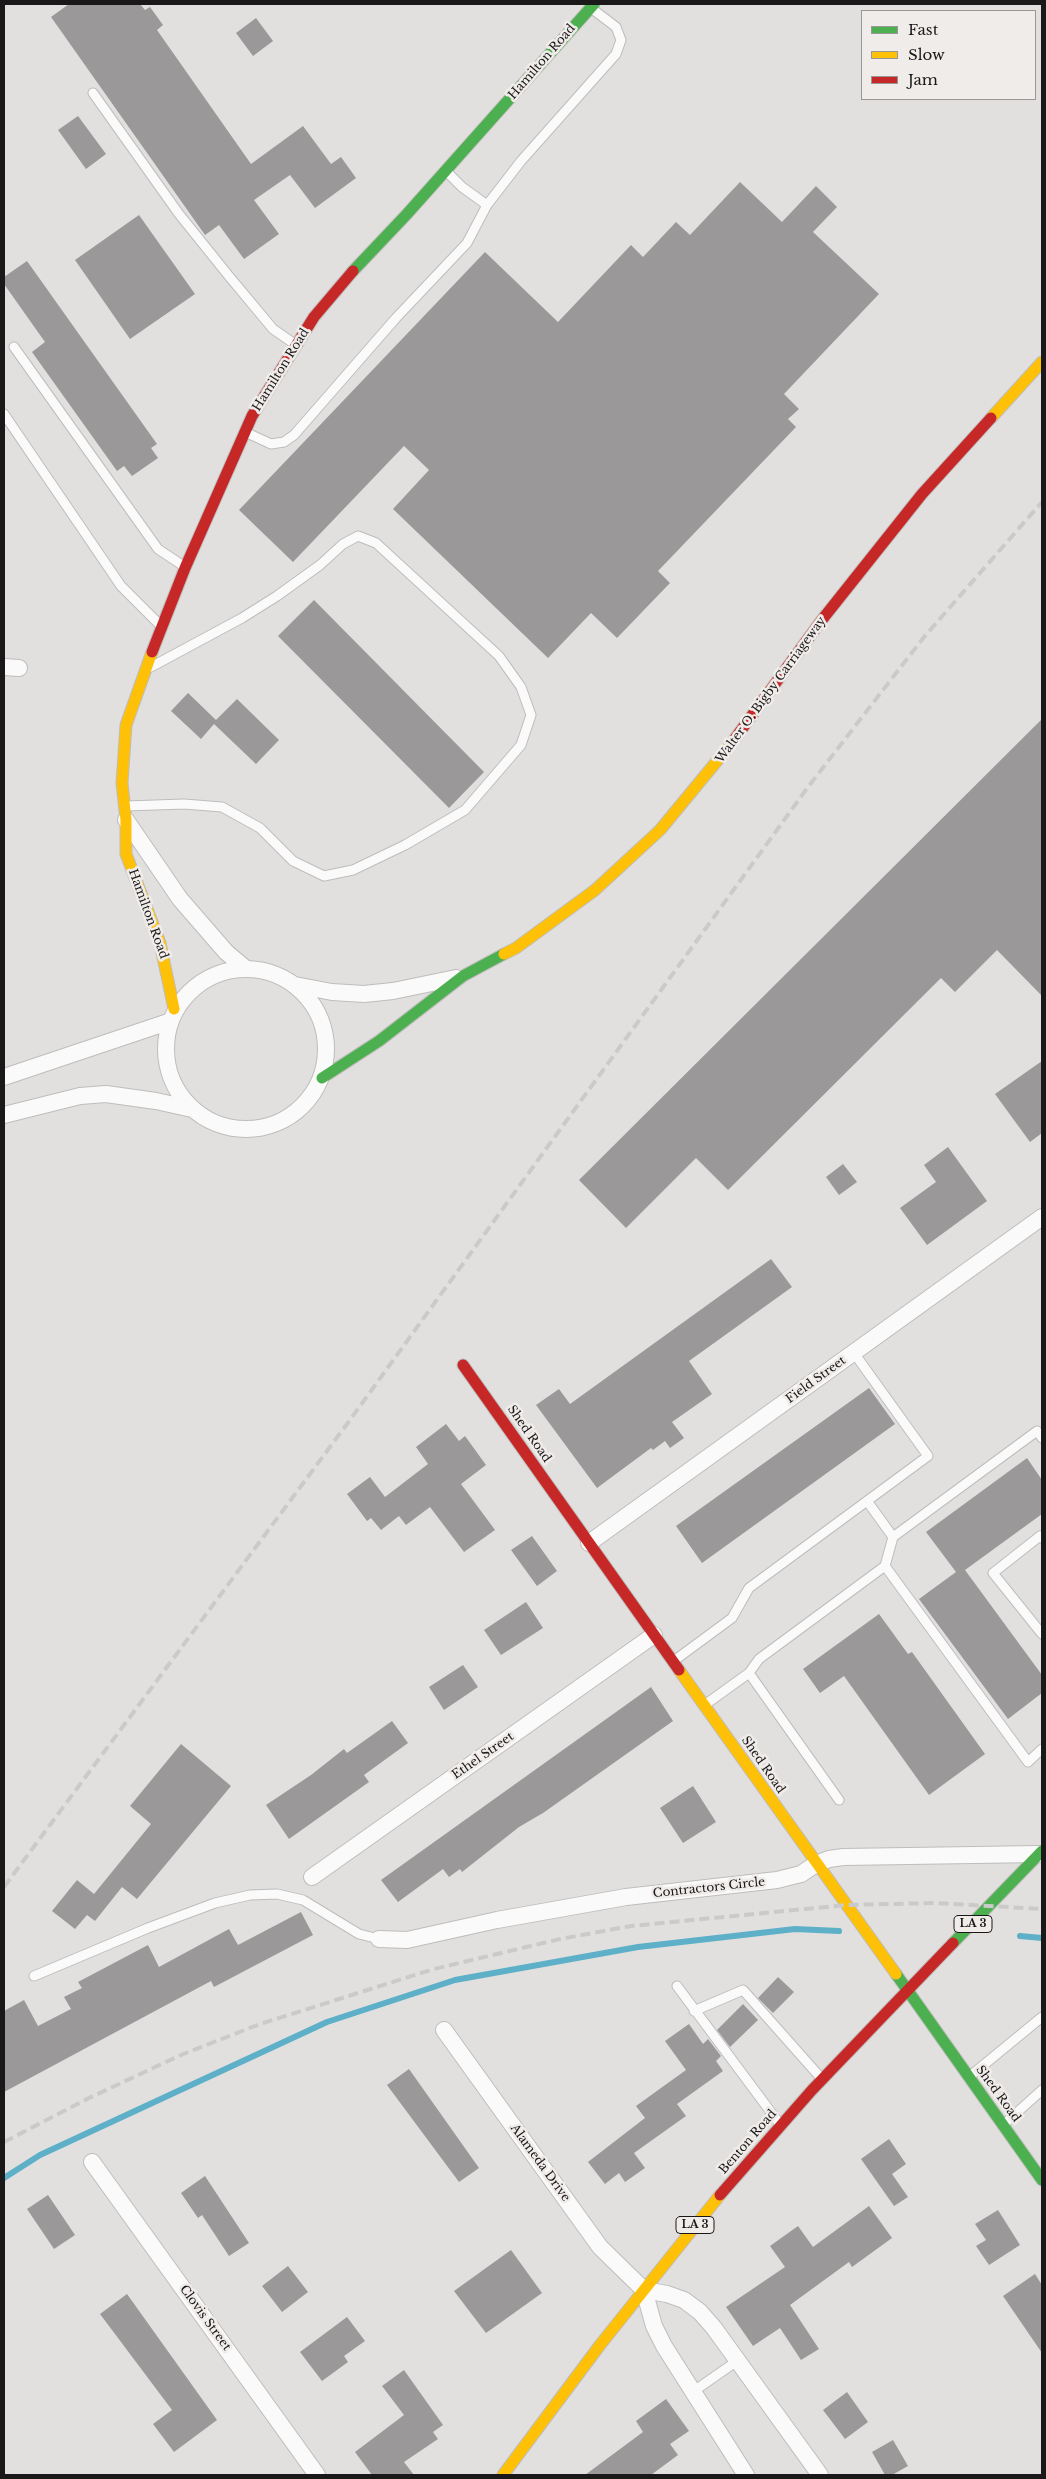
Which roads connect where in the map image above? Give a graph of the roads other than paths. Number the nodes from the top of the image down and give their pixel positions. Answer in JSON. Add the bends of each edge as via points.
{"nodes":[{"id":1,"x":592,"y":6,"type":"edge"},
{"id":2,"x":93,"y":93,"type":"dead end"},
{"id":3,"x":446,"y":171,"type":"junction"},
{"id":4,"x":487,"y":205,"type":"junction"},
{"id":5,"x":296,"y":345,"type":"junction"},
{"id":6,"x":14,"y":347,"type":"dead end"},
{"id":7,"x":1042,"y":362,"type":"edge"},
{"id":8,"x":4,"y":414,"type":"edge"},
{"id":9,"x":245,"y":432,"type":"junction"},
{"id":10,"x":185,"y":568,"type":"junction"},
{"id":11,"x":162,"y":627,"type":"junction"},
{"id":12,"x":144,"y":671,"type":"junction"},
{"id":13,"x":125,"y":813,"type":"junction"},
{"id":14,"x":245,"y":968,"type":"junction"},
{"id":15,"x":463,"y":976,"type":"junction"},
{"id":16,"x":294,"y":985,"type":"junction"},
{"id":17,"x":172,"y":1015,"type":"junction"},
{"id":18,"x":4,"y":1077,"type":"edge"},
{"id":19,"x":322,"y":1078,"type":"junction"},
{"id":20,"x":192,"y":1109,"type":"junction"},
{"id":21,"x":4,"y":1115,"type":"edge"},
{"id":22,"x":1042,"y":1217,"type":"edge"},
{"id":23,"x":854,"y":1353,"type":"junction"},
{"id":24,"x":463,"y":1364,"type":"dead end"},
{"id":25,"x":1042,"y":1438,"type":"edge"},
{"id":26,"x":867,"y":1501,"type":"junction"},
{"id":27,"x":893,"y":1537,"type":"junction"},
{"id":28,"x":1042,"y":1538,"type":"edge"},
{"id":29,"x":589,"y":1543,"type":"junction"},
{"id":30,"x":885,"y":1566,"type":"junction"},
{"id":31,"x":1042,"y":1634,"type":"edge"},
{"id":32,"x":654,"y":1635,"type":"junction"},
{"id":33,"x":673,"y":1662,"type":"junction"},
{"id":34,"x":749,"y":1673,"type":"junction"},
{"id":35,"x":704,"y":1705,"type":"junction"},
{"id":36,"x":1042,"y":1749,"type":"edge"},
{"id":37,"x":839,"y":1800,"type":"dead end"},
{"id":38,"x":1041,"y":1853,"type":"edge"},
{"id":39,"x":816,"y":1864,"type":"junction"},
{"id":40,"x":312,"y":1877,"type":"dead end"},
{"id":41,"x":379,"y":1938,"type":"joint"},
{"id":42,"x":34,"y":1976,"type":"dead end"},
{"id":43,"x":677,"y":1986,"type":"dead end"},
{"id":44,"x":907,"y":1992,"type":"junction"},
{"id":45,"x":694,"y":2010,"type":"junction"},
{"id":46,"x":1042,"y":2017,"type":"edge"},
{"id":47,"x":444,"y":2030,"type":"dead end"},
{"id":48,"x":969,"y":2078,"type":"junction"},
{"id":49,"x":822,"y":2080,"type":"junction"},
{"id":50,"x":1042,"y":2090,"type":"edge"},
{"id":51,"x":781,"y":2125,"type":"junction"},
{"id":52,"x":1003,"y":2126,"type":"junction"},
{"id":53,"x":92,"y":2162,"type":"dead end"},
{"id":54,"x":1042,"y":2180,"type":"edge"},
{"id":55,"x":644,"y":2290,"type":"junction"},
{"id":56,"x":737,"y":2361,"type":"junction"},
{"id":57,"x":694,"y":2391,"type":"junction"},
{"id":58,"x":317,"y":2475,"type":"edge"},
{"id":59,"x":503,"y":2475,"type":"edge"},
{"id":60,"x":746,"y":2475,"type":"edge"},
{"id":61,"x":820,"y":2475,"type":"edge"}],
"edges":[{"from":1,"to":3,"type":"street","name":"Hamilton Road"},
{"from":1,"to":4,"type":"lane","via":[[616,27],[622,40],[616,54],[521,161]]},
{"from":2,"to":5,"type":"lane","via":[[179,214],[228,275],[273,329]]},
{"from":3,"to":4,"type":"lane"},
{"from":3,"to":5,"type":"street","name":"Hamilton Road","via":[[346,279],[314,317]]},
{"from":4,"to":9,"type":"lane","via":[[466,243],[294,435],[284,442],[270,444]]},
{"from":5,"to":9,"type":"street","name":"Hamilton Road"},
{"from":6,"to":10,"type":"lane","via":[[158,549]]},
{"from":7,"to":15,"type":"street","name":"Walter O. Bigby Carriageway","via":[[922,494],[821,621],[720,760],[660,830],[595,890],[516,948]]},
{"from":8,"to":11,"type":"lane","via":[[121,586]]},
{"from":9,"to":10,"type":"street","name":"Hamilton Road"},
{"from":10,"to":11,"type":"street","name":"Hamilton Road"},
{"from":11,"to":12,"type":"street","name":"Hamilton Road"},
{"from":12,"to":13,"type":"street","name":"Hamilton Road","via":[[126,725],[122,783]]},
{"from":12,"to":13,"type":"lane","via":[[277,596],[358,536],[376,543],[499,656],[522,687],[531,715],[521,745],[465,810],[405,845],[353,870],[324,876],[293,860],[260,828],[222,808],[184,804]]},
{"from":13,"to":14,"type":"street","name":"Hamilton Road","via":[[180,899],[226,952]]},
{"from":13,"to":17,"type":"street","name":"Hamilton Road","via":[[126,854],[160,943]]},
{"from":14,"to":16,"type":"street","via":[[271,972]]},
{"from":14,"to":17,"type":"street","via":[[221,972],[199,983]]},
{"from":15,"to":16,"type":"street","name":"Walter O. Bigby Carriageway","via":[[364,994]]},
{"from":15,"to":19,"type":"street","name":"Walter O. Bigby Carriageway","via":[[380,1042]]},
{"from":16,"to":19,"type":"street","via":[[313,1003],[324,1027],[327,1053]]},
{"from":17,"to":18,"type":"street"},
{"from":17,"to":20,"type":"street","via":[[166,1044],[168,1068],[177,1090]]},
{"from":19,"to":20,"type":"street","via":[[309,1100],[289,1118],[265,1128],[239,1129],[214,1123]]},
{"from":20,"to":21,"type":"street","via":[[106,1094],[80,1096]]},
{"from":22,"to":23,"type":"street","name":"Field Street"},
{"from":23,"to":26,"type":"lane","via":[[928,1456]]},
{"from":23,"to":29,"type":"street","name":"Field Street"},
{"from":24,"to":29,"type":"street","name":"Shed Road"},
{"from":25,"to":27,"type":"lane","via":[[1037,1430]]},
{"from":26,"to":27,"type":"lane"},
{"from":26,"to":33,"type":"lane","via":[[749,1588],[732,1618]]},
{"from":27,"to":30,"type":"lane"},
{"from":28,"to":31,"type":"lane","via":[[1040,1536],[993,1573]]},
{"from":29,"to":32,"type":"street","name":"Shed Road"},
{"from":30,"to":34,"type":"lane","via":[[759,1659]]},
{"from":30,"to":36,"type":"lane","via":[[1028,1762]]},
{"from":32,"to":33,"type":"street","name":"Shed Road"},
{"from":32,"to":40,"type":"street","name":"Ethel Street"},
{"from":33,"to":35,"type":"street","name":"Shed Road"},
{"from":34,"to":35,"type":"lane"},
{"from":34,"to":37,"type":"lane"},
{"from":35,"to":39,"type":"street","name":"Shed Road"},
{"from":38,"to":39,"type":"street","name":"Contractors Circle","via":[[860,1856],[829,1859]]},
{"from":38,"to":44,"type":"street","name":"Benton Road","number":"LA 3"},
{"from":39,"to":41,"type":"street","name":"Contractors Circle","via":[[801,1874],[777,1880],[600,1901],[407,1940]]},
{"from":39,"to":44,"type":"street","name":"Shed Road"},
{"from":41,"to":42,"type":"lane","via":[[359,1934],[303,1900],[277,1894],[250,1895],[215,1903],[148,1928]]},
{"from":43,"to":45,"type":"lane"},
{"from":44,"to":48,"type":"street","name":"Shed Road"},
{"from":44,"to":49,"type":"street","name":"Benton Road","number":"LA 3"},
{"from":45,"to":49,"type":"lane","via":[[743,1990]]},
{"from":45,"to":51,"type":"lane"},
{"from":46,"to":48,"type":"lane"},
{"from":47,"to":55,"type":"street","name":"Alameda Drive","via":[[600,2247]]},
{"from":48,"to":52,"type":"street","name":"Shed Road"},
{"from":49,"to":51,"type":"street","name":"Benton Road","number":"LA 3"},
{"from":50,"to":52,"type":"lane"},
{"from":51,"to":55,"type":"street","name":"Benton Road","number":"LA 3","via":[[696,2223]]},
{"from":52,"to":54,"type":"street","name":"Shed Road"},
{"from":53,"to":58,"type":"street","name":"Clovis Street"},
{"from":55,"to":56,"type":"street","via":[[684,2300],[700,2312]]},
{"from":55,"to":57,"type":"street","via":[[654,2326]]},
{"from":55,"to":59,"type":"street","name":"Benton Road","number":"LA 3"},
{"from":56,"to":57,"type":"lane"},
{"from":56,"to":61,"type":"street"},
{"from":57,"to":60,"type":"street"}]}
